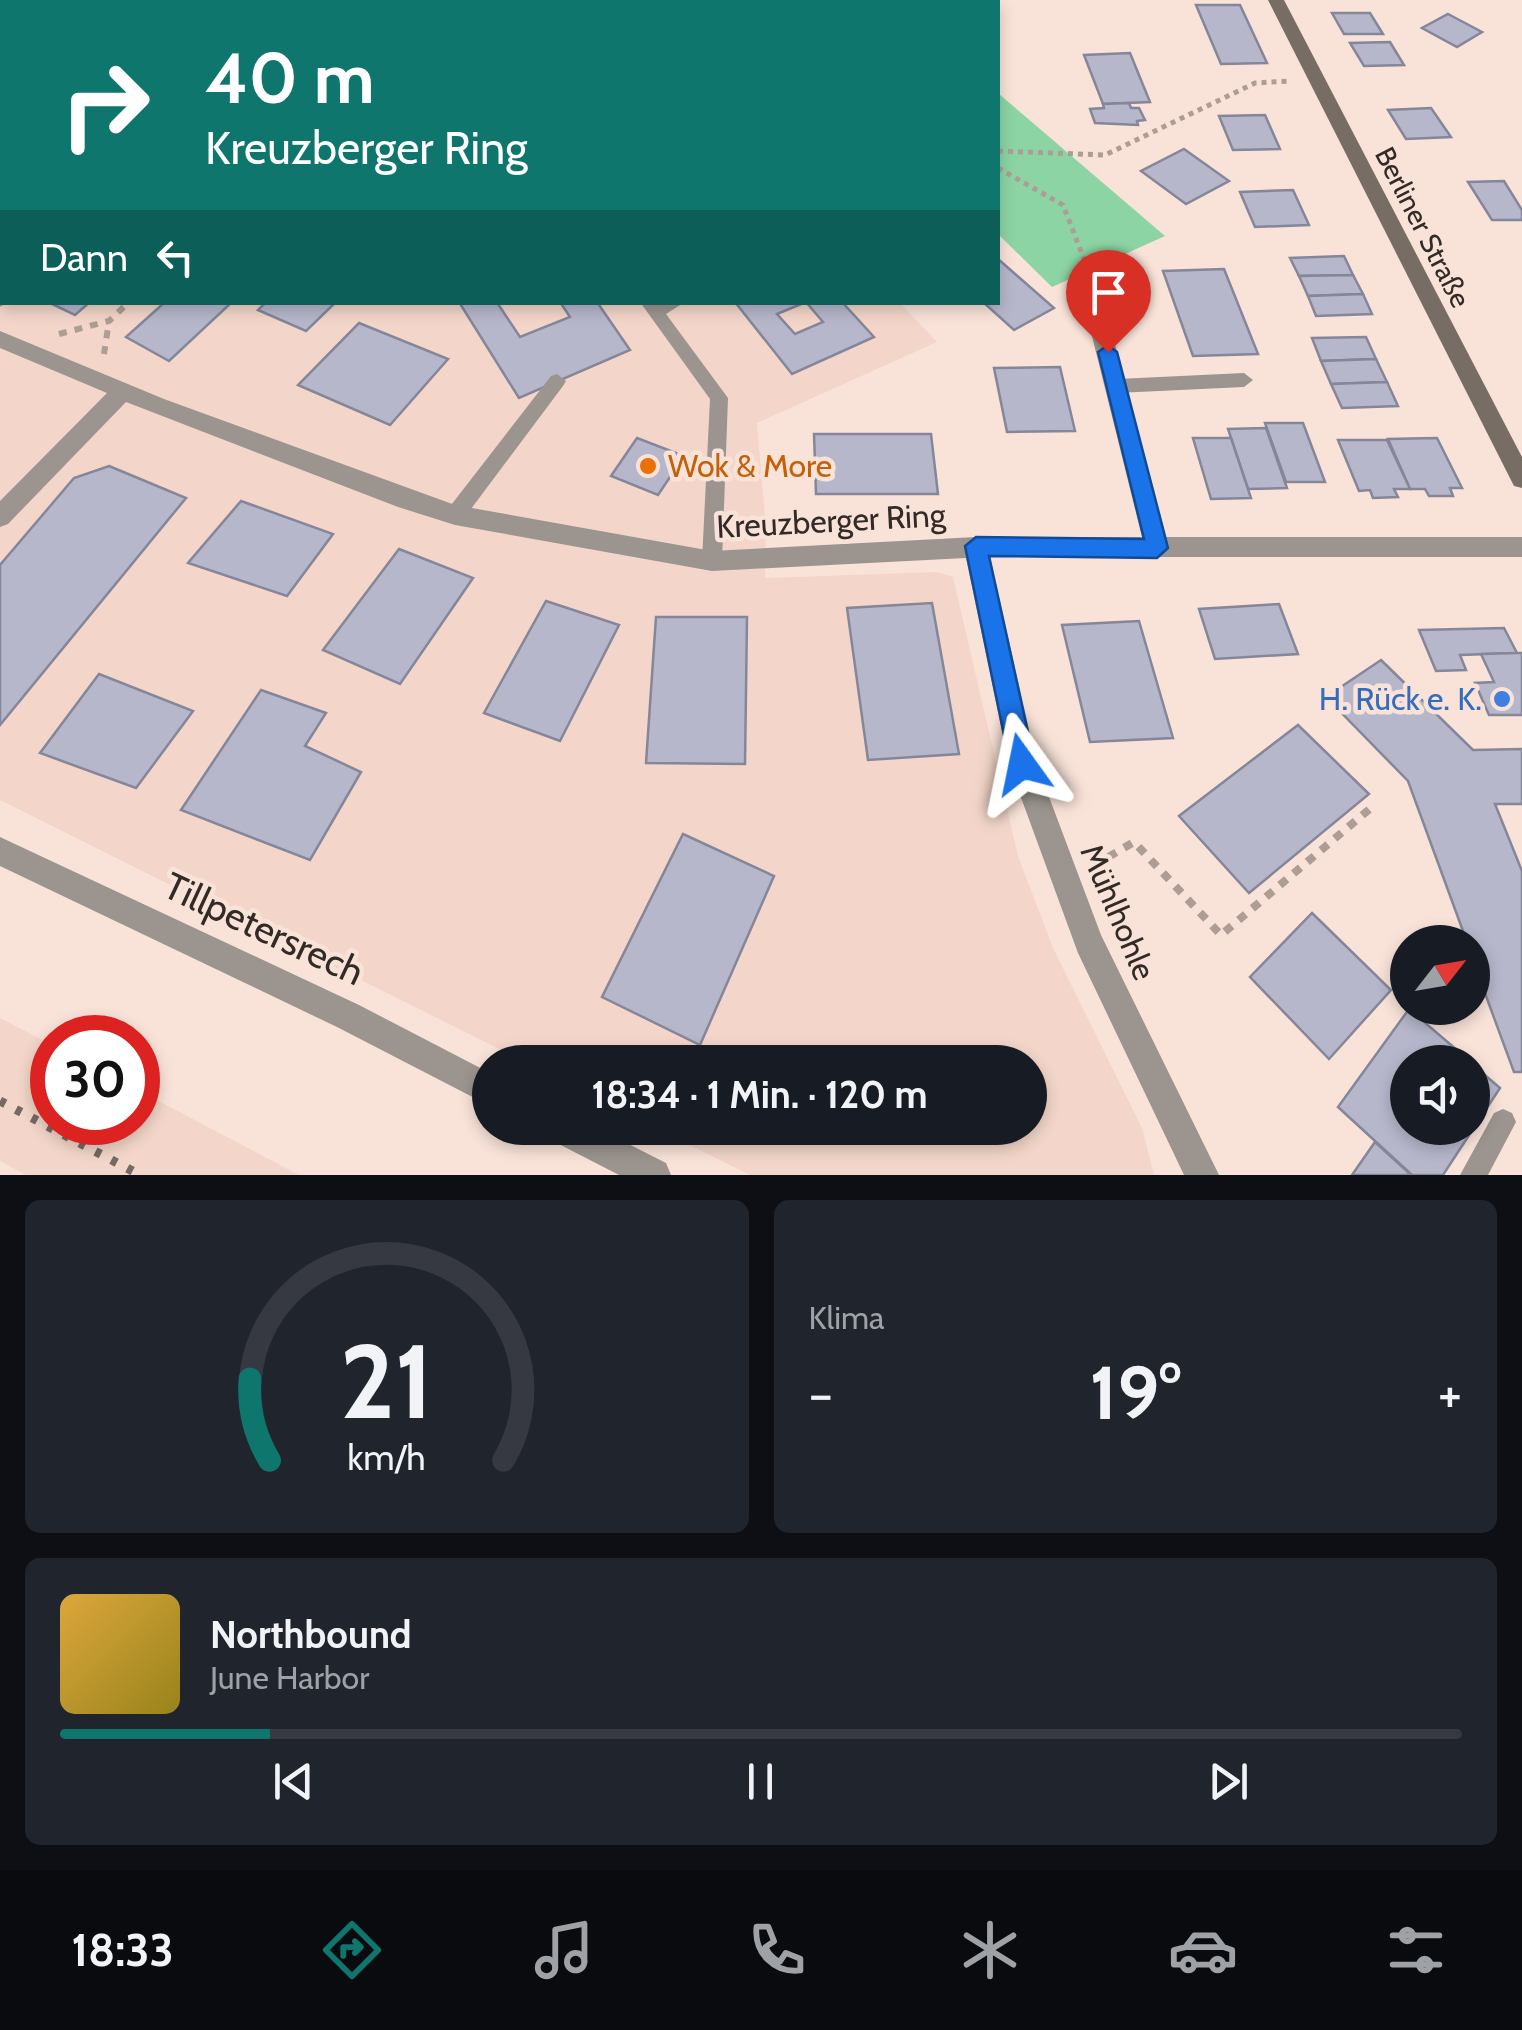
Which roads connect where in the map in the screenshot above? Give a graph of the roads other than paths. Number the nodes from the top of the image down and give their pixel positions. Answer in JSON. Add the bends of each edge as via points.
{"nodes":[{"id":1,"x":1276,"y":0,"type":"edge"},
{"id":2,"x":1089,"y":284,"type":"road end"},
{"id":3,"x":652,"y":308,"type":"edge"},
{"id":4,"x":0,"y":339,"type":"edge"},
{"id":5,"x":1244,"y":380,"type":"dead end"},
{"id":6,"x":557,"y":381,"type":"dead end"},
{"id":7,"x":1117,"y":386,"type":"junction"},
{"id":8,"x":124,"y":390,"type":"junction"},
{"id":9,"x":1522,"y":479,"type":"edge"},
{"id":10,"x":455,"y":515,"type":"junction"},
{"id":11,"x":0,"y":517,"type":"edge"},
{"id":12,"x":976,"y":546,"type":"junction"},
{"id":13,"x":1522,"y":547,"type":"edge"},
{"id":14,"x":1157,"y":548,"type":"junction"},
{"id":15,"x":712,"y":561,"type":"junction"},
{"id":16,"x":0,"y":851,"type":"edge"},
{"id":17,"x":472,"y":1081,"type":"edge"},
{"id":18,"x":1503,"y":1122,"type":"dead end"},
{"id":19,"x":596,"y":1145,"type":"edge"},
{"id":20,"x":654,"y":1175,"type":"edge"},
{"id":21,"x":1202,"y":1175,"type":"edge"},
{"id":22,"x":1472,"y":1175,"type":"edge"}],
"edges":[{"from":1,"to":9,"type":"street","name":"Berliner Straße"},
{"from":2,"to":7,"type":"street"},
{"from":3,"to":15,"type":"lane","via":[[719,398]]},
{"from":4,"to":8,"type":"street","name":"Kreuzberger Ring"},
{"from":5,"to":7,"type":"lane"},
{"from":6,"to":10,"type":"lane"},
{"from":7,"to":14,"type":"street"},
{"from":8,"to":10,"type":"street","name":"Kreuzberger Ring"},
{"from":8,"to":11,"type":"street"},
{"from":10,"to":15,"type":"street","name":"Kreuzberger Ring"},
{"from":12,"to":14,"type":"street","name":"Kreuzberger Ring"},
{"from":12,"to":15,"type":"street","name":"Kreuzberger Ring"},
{"from":12,"to":21,"type":"street","name":"Mühlhohle","via":[[1022,764],[1088,942]]},
{"from":13,"to":14,"type":"street","name":"Kreuzberger Ring"},
{"from":16,"to":17,"type":"street","name":"Tillpetersrech"},
{"from":18,"to":22,"type":"lane"},
{"from":19,"to":20,"type":"street"}]}
